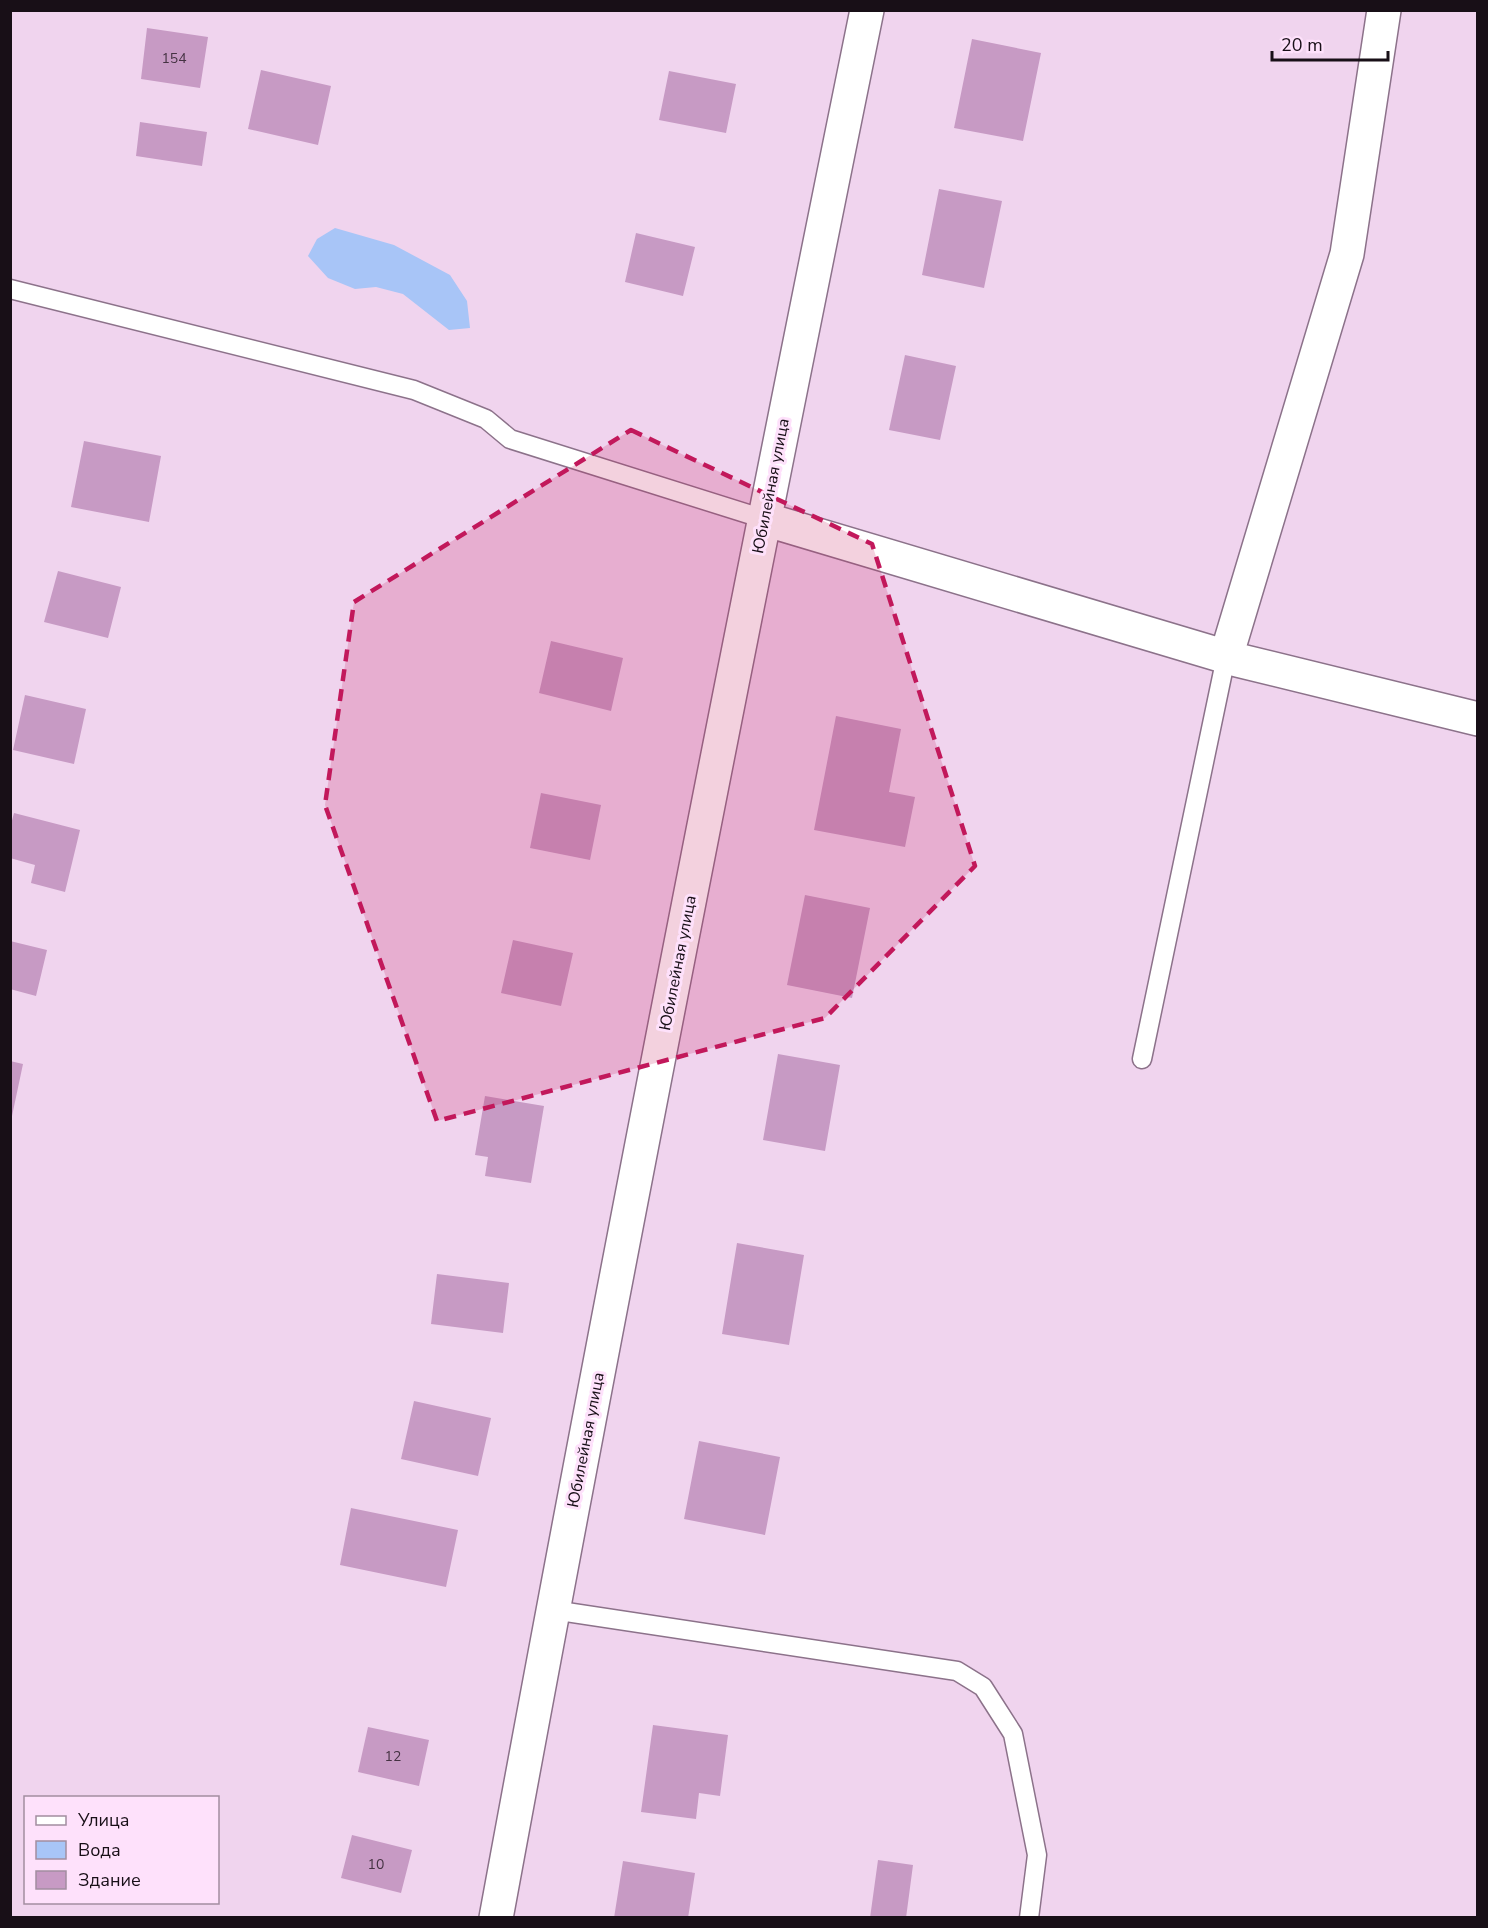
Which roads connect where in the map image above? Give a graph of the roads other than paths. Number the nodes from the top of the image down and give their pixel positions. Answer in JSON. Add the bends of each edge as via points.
{"nodes":[{"id":1,"x":867,"y":10,"type":"edge"},
{"id":2,"x":1384,"y":10,"type":"edge"},
{"id":3,"x":10,"y":289,"type":"edge"},
{"id":4,"x":764,"y":519,"type":"junction"},
{"id":5,"x":1226,"y":657,"type":"junction"},
{"id":6,"x":1478,"y":719,"type":"edge"},
{"id":7,"x":1142,"y":1059,"type":"dead end"},
{"id":8,"x":553,"y":1610,"type":"junction"},
{"id":9,"x":496,"y":1917,"type":"edge"},
{"id":10,"x":1029,"y":1917,"type":"edge"}],
"edges":[{"from":1,"to":4,"type":"street","name":"Юбилейная улица"},
{"from":2,"to":5,"type":"street","via":[[1347,254]]},
{"from":3,"to":4,"type":"lane","via":[[414,390],[486,419],[510,439]]},
{"from":4,"to":5,"type":"street"},
{"from":4,"to":8,"type":"street","name":"Юбилейная улица"},
{"from":5,"to":6,"type":"street"},
{"from":5,"to":7,"type":"lane"},
{"from":8,"to":9,"type":"street","name":"Юбилейная улица"},
{"from":8,"to":10,"type":"lane","via":[[957,1671],[983,1687],[1013,1734],[1037,1855]]}]}
